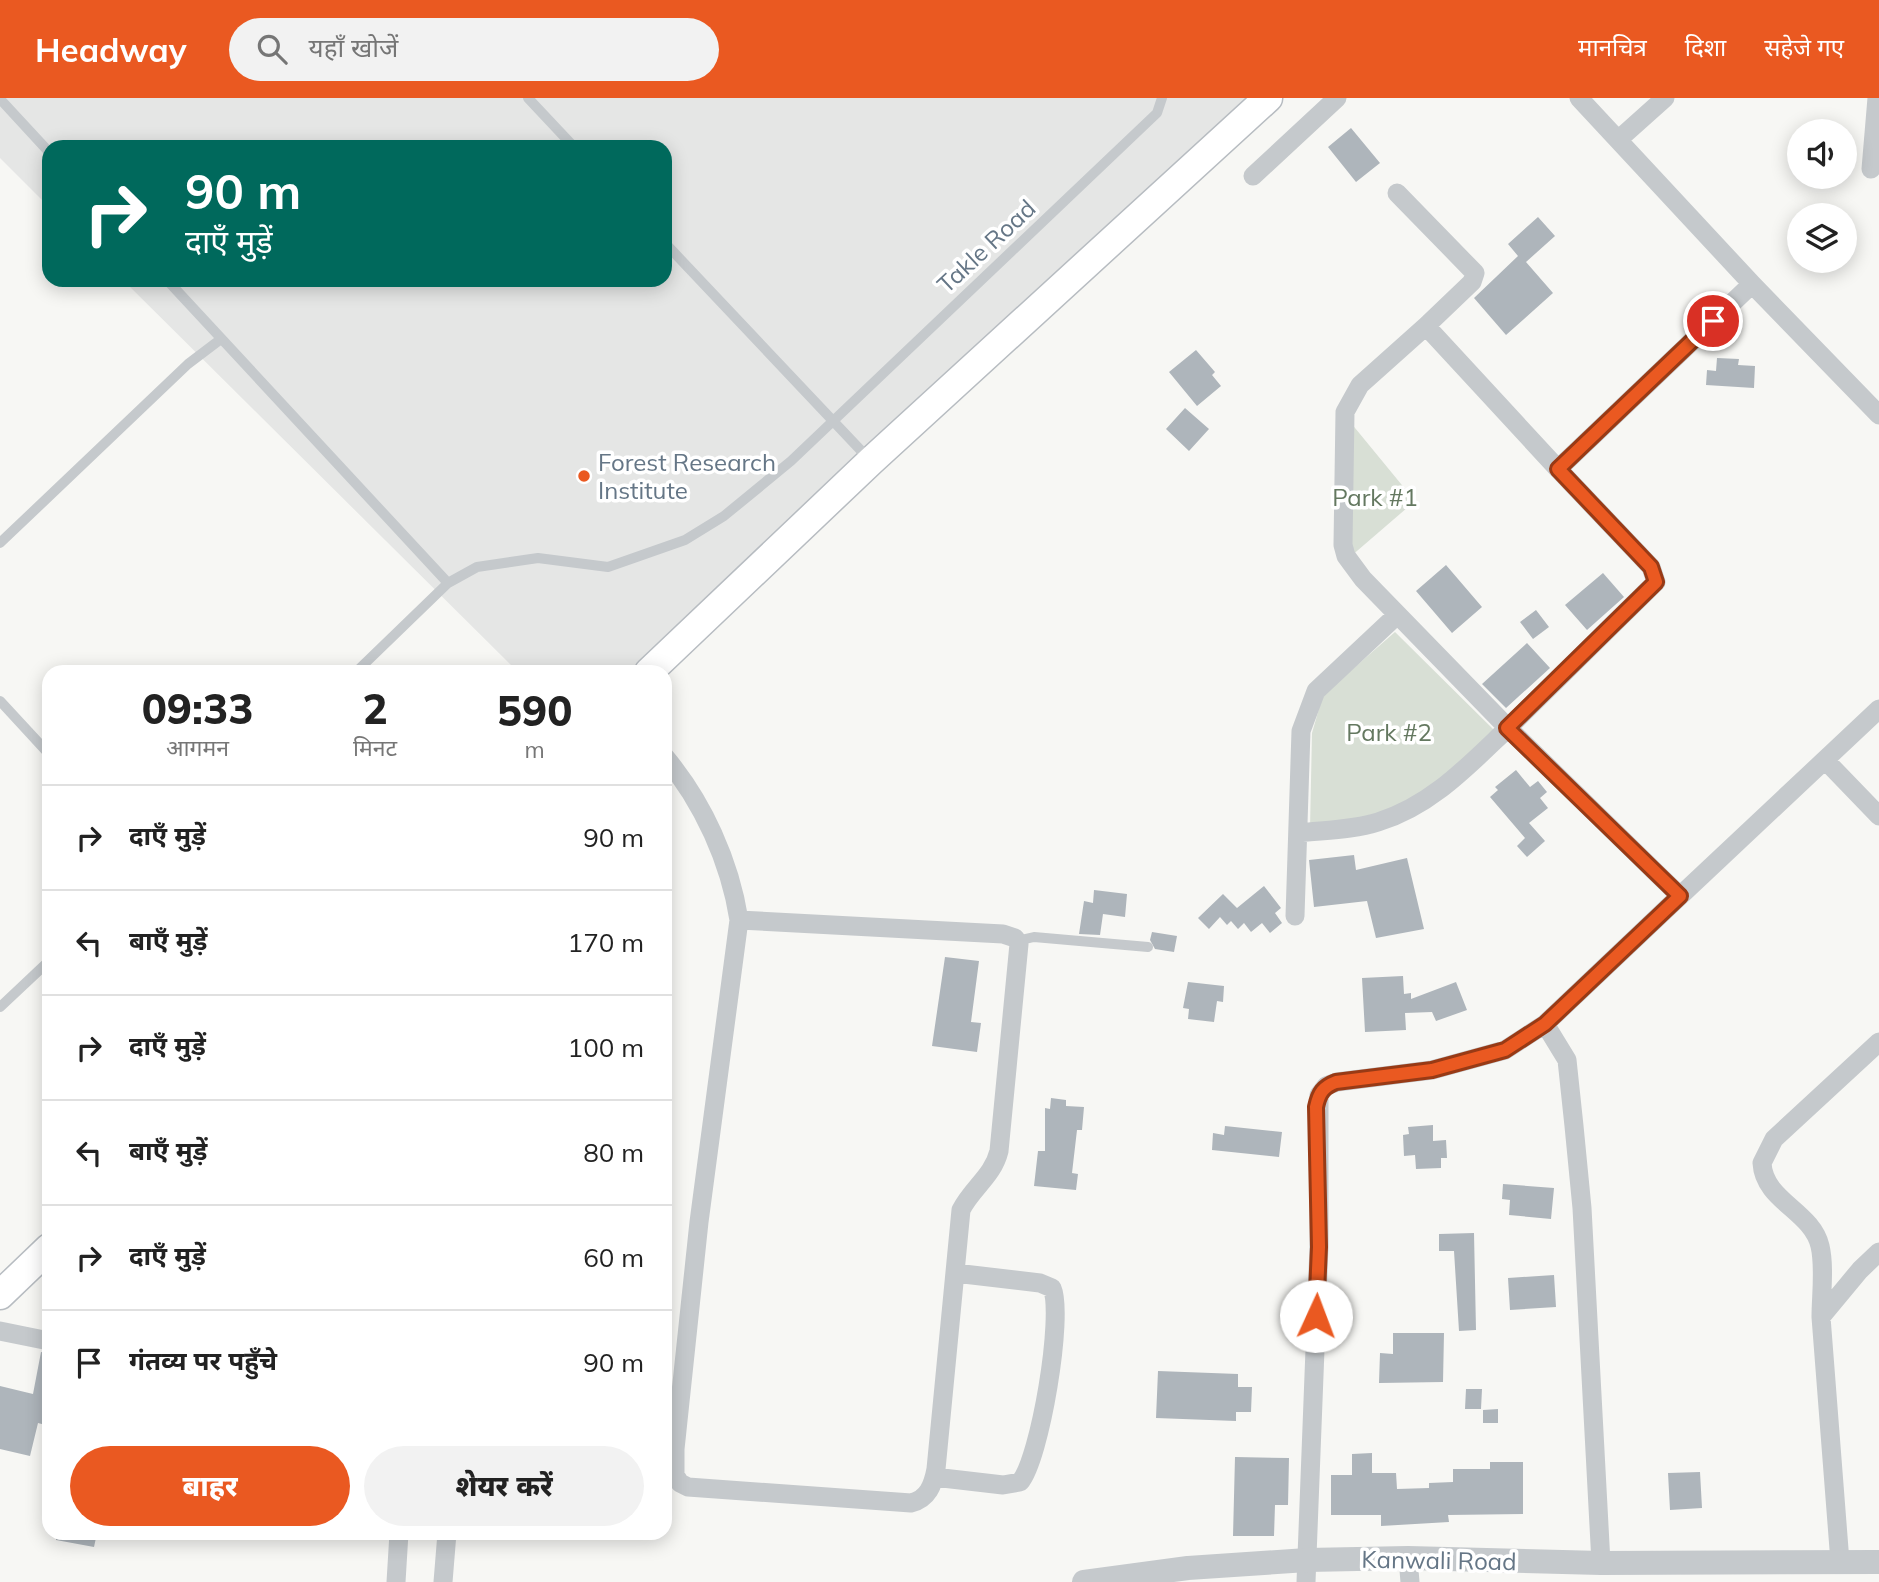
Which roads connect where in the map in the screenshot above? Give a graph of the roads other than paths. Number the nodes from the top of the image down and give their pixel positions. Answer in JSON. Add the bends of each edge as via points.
{"nodes":[{"id":1,"x":528,"y":98,"type":"edge"},
{"id":2,"x":1162,"y":98,"type":"edge"},
{"id":3,"x":1268,"y":98,"type":"edge"},
{"id":4,"x":1337,"y":98,"type":"edge"},
{"id":5,"x":1579,"y":98,"type":"edge"},
{"id":6,"x":1665,"y":98,"type":"edge"},
{"id":7,"x":0,"y":99,"type":"edge"},
{"id":8,"x":1878,"y":99,"type":"edge"},
{"id":9,"x":567,"y":140,"type":"edge"},
{"id":10,"x":1619,"y":140,"type":"junction"},
{"id":11,"x":42,"y":144,"type":"edge"},
{"id":12,"x":1871,"y":169,"type":"dead end"},
{"id":13,"x":1253,"y":176,"type":"dead end"},
{"id":14,"x":1397,"y":193,"type":"dead end"},
{"id":15,"x":672,"y":250,"type":"edge"},
{"id":16,"x":1752,"y":285,"type":"junction"},
{"id":17,"x":173,"y":287,"type":"edge"},
{"id":18,"x":1426,"y":326,"type":"junction"},
{"id":19,"x":221,"y":339,"type":"junction"},
{"id":20,"x":1879,"y":415,"type":"edge"},
{"id":21,"x":832,"y":420,"type":"junction"},
{"id":22,"x":871,"y":461,"type":"junction"},
{"id":23,"x":1558,"y":469,"type":"junction"},
{"id":24,"x":0,"y":542,"type":"edge"},
{"id":25,"x":448,"y":583,"type":"junction"},
{"id":26,"x":1397,"y":615,"type":"junction"},
{"id":27,"x":363,"y":665,"type":"edge"},
{"id":28,"x":656,"y":665,"type":"edge"},
{"id":29,"x":0,"y":701,"type":"edge"},
{"id":30,"x":1879,"y":709,"type":"edge"},
{"id":31,"x":1507,"y":728,"type":"junction"},
{"id":32,"x":42,"y":746,"type":"edge"},
{"id":33,"x":1825,"y":761,"type":"junction"},
{"id":34,"x":672,"y":765,"type":"edge"},
{"id":35,"x":1879,"y":816,"type":"edge"},
{"id":36,"x":1298,"y":833,"type":"junction"},
{"id":37,"x":1680,"y":896,"type":"junction"},
{"id":38,"x":1295,"y":916,"type":"dead end"},
{"id":39,"x":740,"y":920,"type":"junction"},
{"id":40,"x":1017,"y":941,"type":"junction"},
{"id":41,"x":1149,"y":947,"type":"dead end"},
{"id":42,"x":42,"y":968,"type":"edge"},
{"id":43,"x":0,"y":1007,"type":"edge"},
{"id":44,"x":1545,"y":1024,"type":"junction"},
{"id":45,"x":1879,"y":1042,"type":"edge"},
{"id":46,"x":1879,"y":1252,"type":"edge"},
{"id":47,"x":42,"y":1255,"type":"edge"},
{"id":48,"x":955,"y":1273,"type":"junction"},
{"id":49,"x":0,"y":1295,"type":"edge"},
{"id":50,"x":1821,"y":1317,"type":"junction"},
{"id":51,"x":0,"y":1331,"type":"edge"},
{"id":52,"x":42,"y":1340,"type":"edge"},
{"id":53,"x":934,"y":1477,"type":"junction"},
{"id":54,"x":399,"y":1540,"type":"edge"},
{"id":55,"x":446,"y":1540,"type":"edge"},
{"id":56,"x":1840,"y":1562,"type":"junction"},
{"id":57,"x":1879,"y":1562,"type":"edge"},
{"id":58,"x":1601,"y":1563,"type":"junction"},
{"id":59,"x":1409,"y":1570,"type":"edge"},
{"id":60,"x":1307,"y":1571,"type":"edge"},
{"id":61,"x":1188,"y":1575,"type":"edge"},
{"id":62,"x":396,"y":1582,"type":"edge"},
{"id":63,"x":443,"y":1582,"type":"edge"},
{"id":64,"x":1084,"y":1582,"type":"edge"}],
"edges":[{"from":1,"to":9,"type":"lane"},
{"from":2,"to":21,"type":"lane","name":"Takle Road","via":[[1157,113]]},
{"from":3,"to":22,"type":"main road"},
{"from":4,"to":13,"type":"street"},
{"from":5,"to":10,"type":"street"},
{"from":6,"to":10,"type":"street"},
{"from":7,"to":11,"type":"lane"},
{"from":8,"to":12,"type":"street"},
{"from":10,"to":16,"type":"street"},
{"from":14,"to":18,"type":"street","via":[[1475,273],[1472,282]]},
{"from":15,"to":21,"type":"lane"},
{"from":16,"to":20,"type":"street"},
{"from":16,"to":23,"type":"street"},
{"from":17,"to":19,"type":"lane"},
{"from":18,"to":23,"type":"street"},
{"from":18,"to":26,"type":"street","via":[[1360,385],[1345,412],[1343,431],[1346,556]]},
{"from":19,"to":24,"type":"lane","via":[[188,364]]},
{"from":19,"to":25,"type":"lane"},
{"from":21,"to":22,"type":"lane"},
{"from":21,"to":25,"type":"lane","name":"Takle Road","via":[[724,516],[685,540],[608,567],[538,558],[477,567]]},
{"from":22,"to":28,"type":"main road"},
{"from":23,"to":31,"type":"street","via":[[1651,567],[1656,582]]},
{"from":25,"to":27,"type":"lane","name":"Takle Road"},
{"from":26,"to":31,"type":"street"},
{"from":26,"to":36,"type":"street","via":[[1316,691],[1301,731]]},
{"from":29,"to":32,"type":"lane"},
{"from":30,"to":33,"type":"street"},
{"from":31,"to":36,"type":"street","via":[[1459,774],[1413,808],[1377,822]]},
{"from":31,"to":37,"type":"street"},
{"from":33,"to":35,"type":"street"},
{"from":33,"to":37,"type":"street"},
{"from":34,"to":39,"type":"street","via":[[689,785],[733,885]]},
{"from":36,"to":38,"type":"street"},
{"from":37,"to":44,"type":"street"},
{"from":39,"to":40,"type":"street","via":[[1003,934]]},
{"from":39,"to":53,"type":"street","via":[[699,1222],[676,1475],[688,1487],[911,1503],[928,1493]]},
{"from":40,"to":41,"type":"lane","via":[[1034,937]]},
{"from":40,"to":48,"type":"street","via":[[1020,951],[999,1151],[991,1172],[969,1194],[961,1210]]},
{"from":42,"to":43,"type":"lane"},
{"from":44,"to":58,"type":"street","via":[[1567,1060],[1574,1126]]},
{"from":44,"to":60,"type":"street","via":[[1484,1058],[1432,1070],[1336,1082],[1319,1095],[1319,1247]]},
{"from":45,"to":50,"type":"street","via":[[1774,1139],[1762,1163],[1768,1185],[1810,1228],[1820,1247]]},
{"from":46,"to":50,"type":"street"},
{"from":47,"to":49,"type":"main road"},
{"from":48,"to":53,"type":"street"},
{"from":48,"to":53,"type":"street","via":[[1052,1288],[1047,1387],[1033,1459],[1020,1482],[1003,1485]]},
{"from":50,"to":56,"type":"street"},
{"from":51,"to":52,"type":"street"},
{"from":54,"to":62,"type":"street"},
{"from":55,"to":63,"type":"street"},
{"from":56,"to":57,"type":"street","name":"Kanwali Road"},
{"from":56,"to":58,"type":"street","name":"Kanwali Road"},
{"from":58,"to":59,"type":"street","name":"Kanwali Road"},
{"from":59,"to":60,"type":"street","name":"Kanwali Road"},
{"from":60,"to":61,"type":"street","name":"Kanwali Road"},
{"from":61,"to":64,"type":"street","name":"Kanwali Road"}]}
